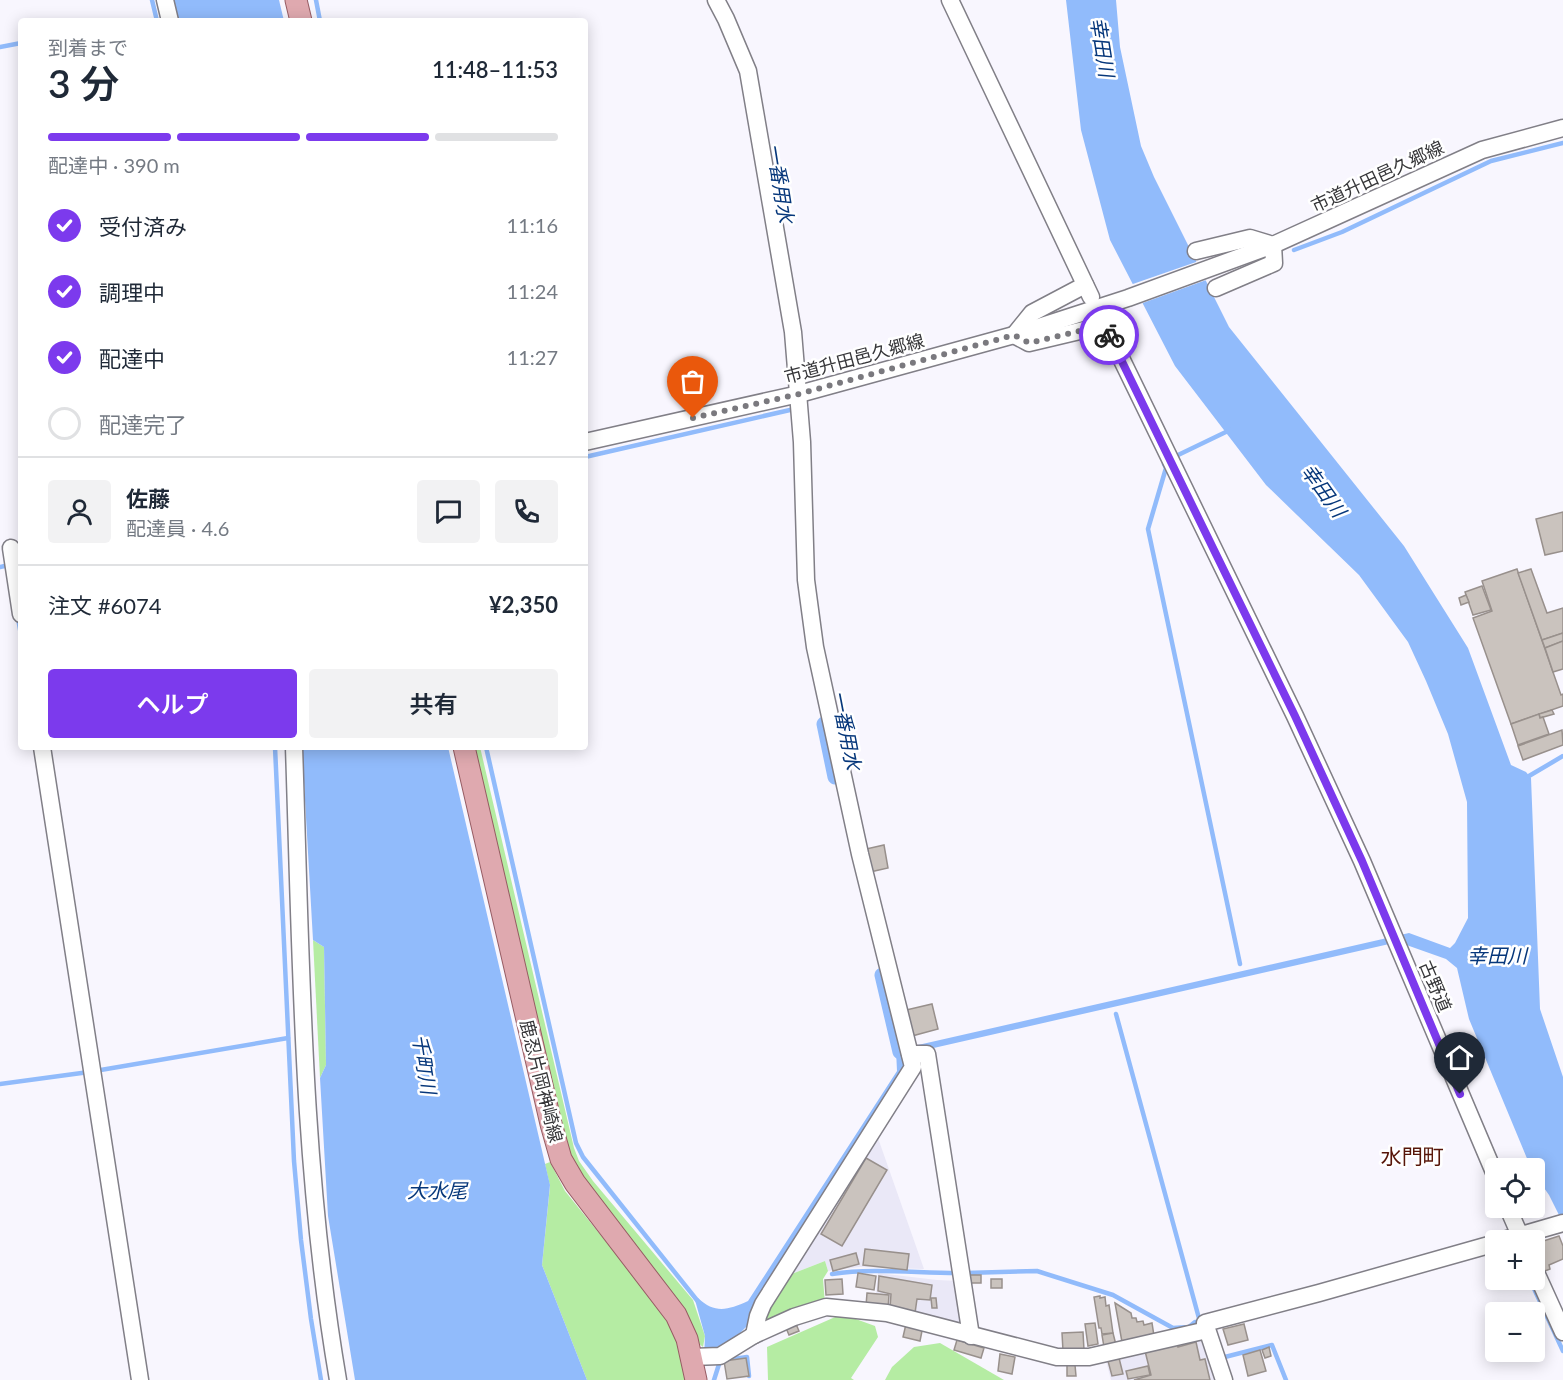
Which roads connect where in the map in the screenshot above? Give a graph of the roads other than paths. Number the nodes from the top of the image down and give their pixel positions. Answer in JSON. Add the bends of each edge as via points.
{"nodes":[{"id":1,"x":165,"y":0,"type":"edge"},
{"id":2,"x":296,"y":0,"type":"edge"},
{"id":3,"x":716,"y":0,"type":"edge"},
{"id":4,"x":950,"y":0,"type":"edge"},
{"id":5,"x":169,"y":18,"type":"edge"},
{"id":6,"x":300,"y":18,"type":"edge"},
{"id":7,"x":1563,"y":128,"type":"edge"},
{"id":8,"x":1273,"y":245,"type":"junction"},
{"id":9,"x":1196,"y":251,"type":"dead end"},
{"id":10,"x":1216,"y":288,"type":"dead end"},
{"id":11,"x":1014,"y":335,"type":"junction"},
{"id":12,"x":799,"y":394,"type":"junction"},
{"id":13,"x":588,"y":441,"type":"edge"},
{"id":14,"x":12,"y":555,"type":"edge"},
{"id":15,"x":18,"y":594,"type":"edge"},
{"id":16,"x":42,"y":750,"type":"edge"},
{"id":17,"x":294,"y":750,"type":"edge"},
{"id":18,"x":465,"y":750,"type":"edge"},
{"id":19,"x":909,"y":1050,"type":"junction"},
{"id":20,"x":1487,"y":1158,"type":"edge"},
{"id":21,"x":1562,"y":1223,"type":"edge"},
{"id":22,"x":1541,"y":1230,"type":"edge"},
{"id":23,"x":1485,"y":1246,"type":"edge"},
{"id":24,"x":1544,"y":1290,"type":"edge"},
{"id":25,"x":1207,"y":1330,"type":"junction"},
{"id":26,"x":1563,"y":1332,"type":"edge"},
{"id":27,"x":754,"y":1335,"type":"junction"},
{"id":28,"x":971,"y":1336,"type":"junction"},
{"id":29,"x":706,"y":1357,"type":"junction"},
{"id":30,"x":140,"y":1380,"type":"edge"},
{"id":31,"x":338,"y":1380,"type":"edge"},
{"id":32,"x":696,"y":1380,"type":"edge"},
{"id":33,"x":1224,"y":1380,"type":"edge"}],
"edges":[{"from":1,"to":5,"type":"street"},
{"from":2,"to":6,"type":"main road"},
{"from":3,"to":12,"type":"street","via":[[748,71],[793,332]]},
{"from":4,"to":11,"type":"street","via":[[1088,291],[1032,313]]},
{"from":7,"to":8,"type":"street","name":"市道升田邑久郷線","via":[[1482,150]]},
{"from":8,"to":9,"type":"street","via":[[1250,238]]},
{"from":8,"to":10,"type":"street","via":[[1274,262]]},
{"from":8,"to":11,"type":"street","name":"市道升田邑久郷線"},
{"from":11,"to":12,"type":"street","name":"市道升田邑久郷線"},
{"from":11,"to":20,"type":"street","name":"古野道","via":[[1029,343],[1103,321],[1362,861]]},
{"from":12,"to":13,"type":"street","name":"市道升田邑久郷線"},
{"from":12,"to":19,"type":"street","via":[[806,580],[815,647],[860,854]]},
{"from":14,"to":15,"type":"street"},
{"from":16,"to":30,"type":"street"},
{"from":17,"to":31,"type":"street","via":[[312,1187]]},
{"from":18,"to":29,"type":"main road","name":"鹿忍片岡神崎線","via":[[561,1159]]},
{"from":19,"to":27,"type":"street","via":[[913,1067],[763,1304]]},
{"from":19,"to":28,"type":"street","via":[[927,1054]]},
{"from":21,"to":22,"type":"street"},
{"from":23,"to":25,"type":"street","via":[[1205,1323]]},
{"from":24,"to":26,"type":"street"},
{"from":25,"to":28,"type":"street","via":[[1089,1357],[1057,1358]]},
{"from":25,"to":33,"type":"street"},
{"from":27,"to":28,"type":"street","via":[[826,1307],[886,1313]]},
{"from":27,"to":29,"type":"street"},
{"from":29,"to":32,"type":"main road","name":"鹿忍片岡神崎線"}]}
